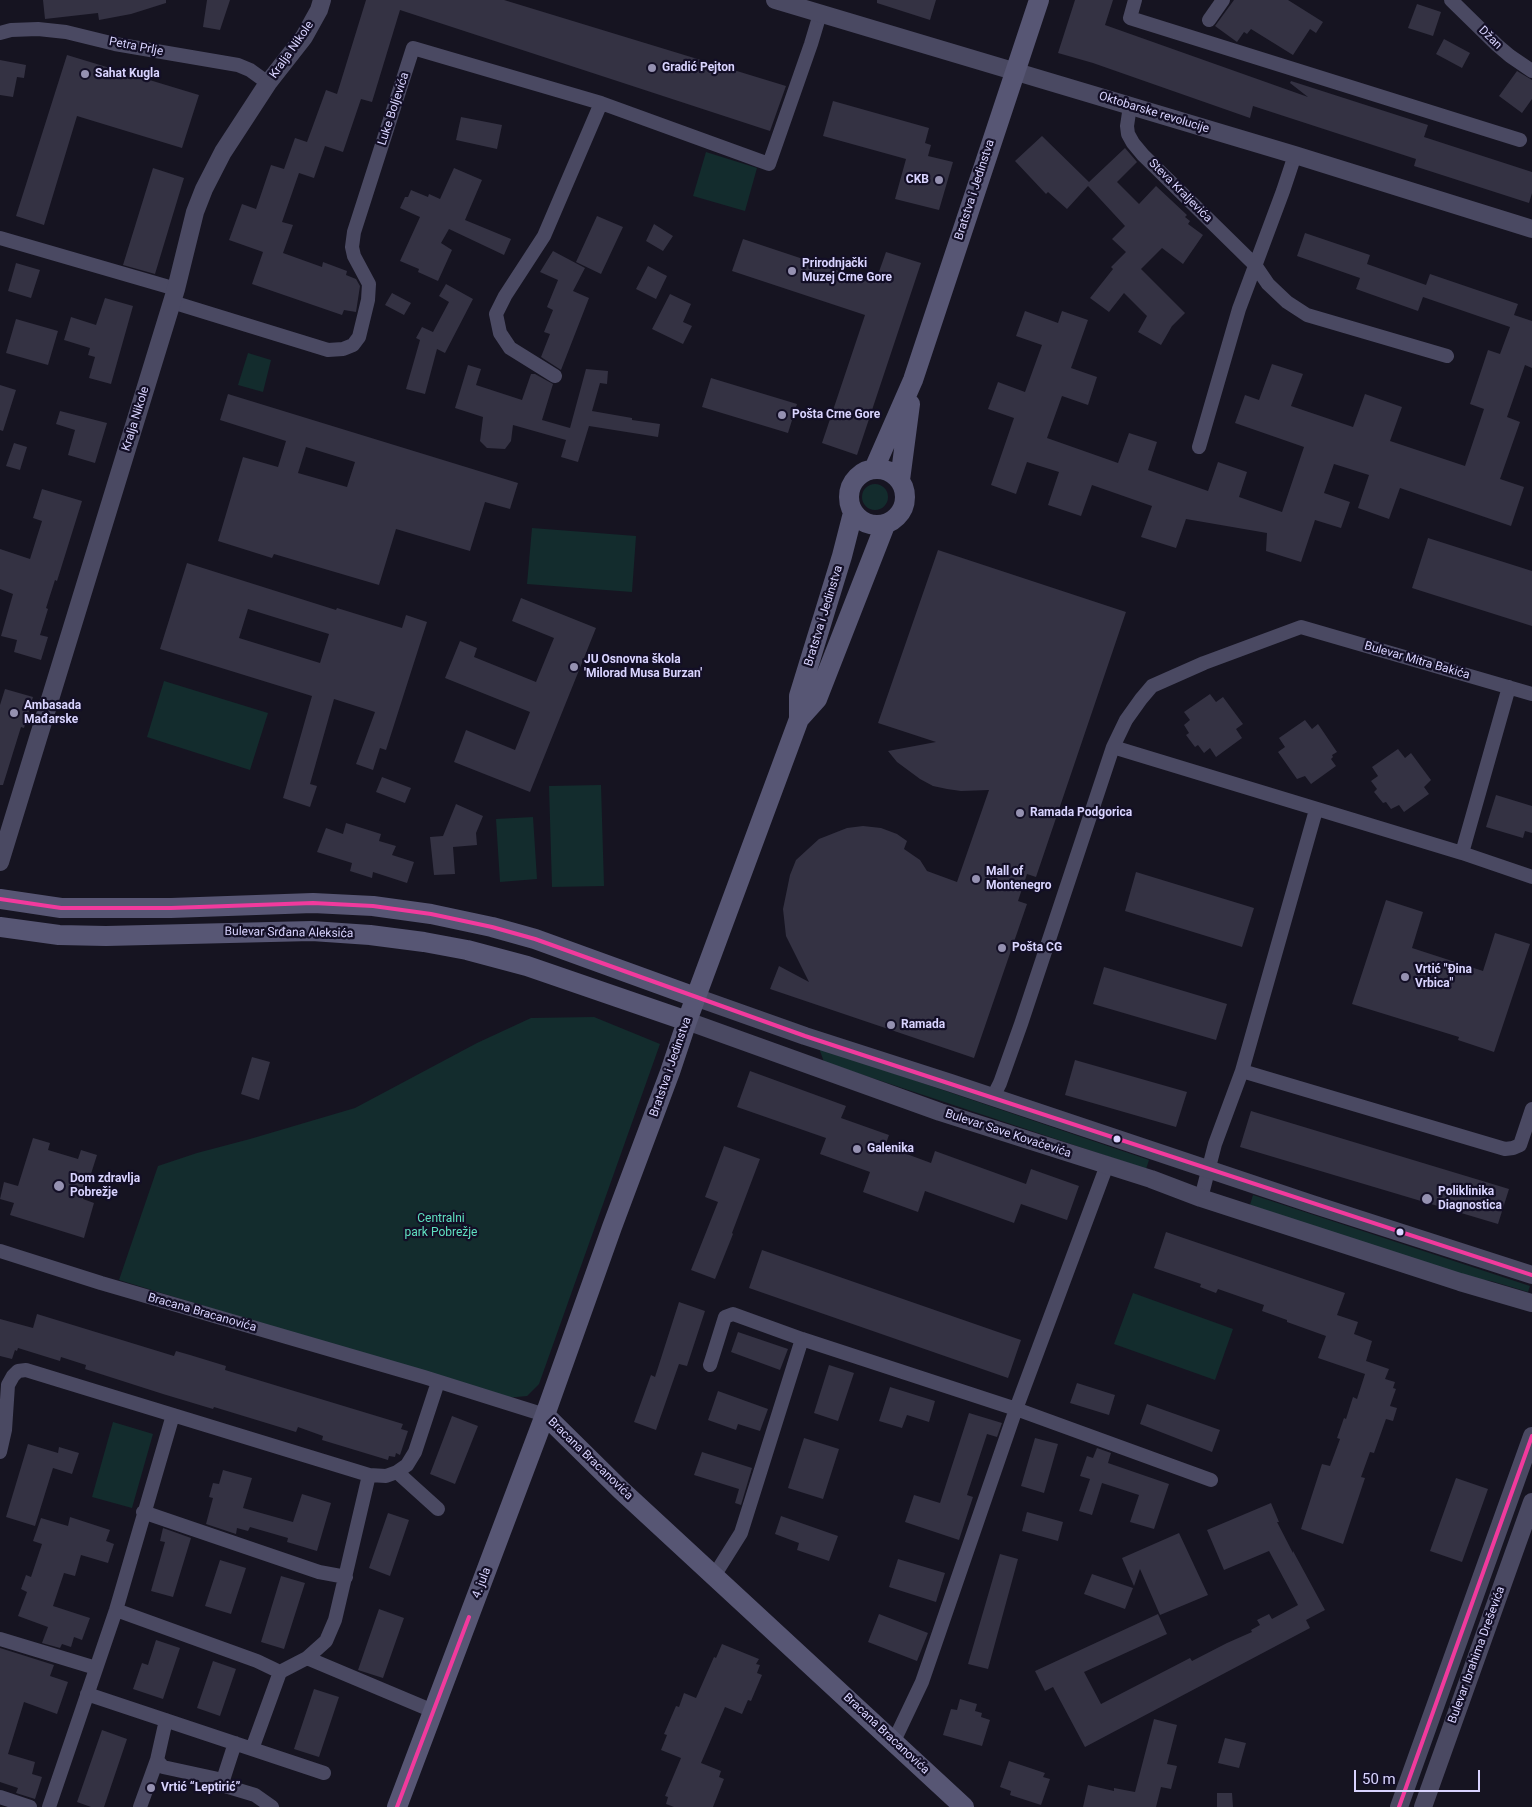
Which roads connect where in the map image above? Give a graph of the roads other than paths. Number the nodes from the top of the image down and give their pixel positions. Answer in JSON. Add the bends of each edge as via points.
{"nodes":[{"id":1,"x":322,"y":0,"type":"edge"},
{"id":2,"x":775,"y":0,"type":"edge"},
{"id":3,"x":1039,"y":0,"type":"edge"},
{"id":4,"x":1135,"y":0,"type":"edge"},
{"id":5,"x":1223,"y":0,"type":"edge"},
{"id":6,"x":1451,"y":0,"type":"edge"},
{"id":7,"x":820,"y":14,"type":"junction"},
{"id":8,"x":1209,"y":20,"type":"dead end"},
{"id":9,"x":0,"y":33,"type":"edge"},
{"id":10,"x":1532,"y":70,"type":"edge"},
{"id":11,"x":1016,"y":72,"type":"junction"},
{"id":12,"x":268,"y":83,"type":"junction"},
{"id":13,"x":601,"y":103,"type":"junction"},
{"id":14,"x":1130,"y":106,"type":"junction"},
{"id":15,"x":1520,"y":140,"type":"dead end"},
{"id":16,"x":1295,"y":155,"type":"junction"},
{"id":17,"x":1532,"y":229,"type":"edge"},
{"id":18,"x":0,"y":238,"type":"edge"},
{"id":19,"x":1255,"y":265,"type":"junction"},
{"id":20,"x":174,"y":296,"type":"junction"},
{"id":21,"x":1447,"y":356,"type":"dead end"},
{"id":22,"x":555,"y":376,"type":"dead end"},
{"id":23,"x":913,"y":380,"type":"junction"},
{"id":24,"x":1199,"y":447,"type":"dead end"},
{"id":25,"x":874,"y":469,"type":"junction"},
{"id":26,"x":900,"y":480,"type":"junction"},
{"id":27,"x":853,"y":513,"type":"junction"},
{"id":28,"x":885,"y":525,"type":"junction"},
{"id":29,"x":1509,"y":687,"type":"junction"},
{"id":30,"x":1532,"y":694,"type":"edge"},
{"id":31,"x":797,"y":724,"type":"junction"},
{"id":32,"x":1113,"y":747,"type":"junction"},
{"id":33,"x":1316,"y":810,"type":"junction"},
{"id":34,"x":1462,"y":853,"type":"junction"},
{"id":35,"x":0,"y":862,"type":"edge"},
{"id":36,"x":1532,"y":877,"type":"edge"},
{"id":37,"x":0,"y":899,"type":"edge"},
{"id":38,"x":0,"y":927,"type":"edge"},
{"id":39,"x":695,"y":997,"type":"junction"},
{"id":40,"x":686,"y":1021,"type":"junction"},
{"id":41,"x":1242,"y":1071,"type":"junction"},
{"id":42,"x":993,"y":1097,"type":"junction"},
{"id":43,"x":1532,"y":1109,"type":"edge"},
{"id":44,"x":1107,"y":1165,"type":"junction"},
{"id":45,"x":1209,"y":1168,"type":"junction"},
{"id":46,"x":1201,"y":1198,"type":"junction"},
{"id":47,"x":0,"y":1251,"type":"edge"},
{"id":48,"x":1532,"y":1276,"type":"edge"},
{"id":49,"x":1532,"y":1303,"type":"edge"},
{"id":50,"x":802,"y":1339,"type":"junction"},
{"id":51,"x":710,"y":1365,"type":"dead end"},
{"id":52,"x":438,"y":1382,"type":"junction"},
{"id":53,"x":1016,"y":1409,"type":"junction"},
{"id":54,"x":173,"y":1415,"type":"junction"},
{"id":55,"x":545,"y":1415,"type":"junction"},
{"id":56,"x":1532,"y":1436,"type":"edge"},
{"id":57,"x":0,"y":1452,"type":"edge"},
{"id":58,"x":397,"y":1472,"type":"junction"},
{"id":59,"x":369,"y":1475,"type":"junction"},
{"id":60,"x":1211,"y":1480,"type":"dead end"},
{"id":61,"x":1532,"y":1502,"type":"edge"},
{"id":62,"x":438,"y":1509,"type":"dead end"},
{"id":63,"x":143,"y":1512,"type":"junction"},
{"id":64,"x":714,"y":1576,"type":"junction"},
{"id":65,"x":346,"y":1577,"type":"junction"},
{"id":66,"x":116,"y":1610,"type":"junction"},
{"id":67,"x":0,"y":1639,"type":"edge"},
{"id":68,"x":307,"y":1658,"type":"junction"},
{"id":69,"x":96,"y":1668,"type":"junction"},
{"id":70,"x":280,"y":1672,"type":"junction"},
{"id":71,"x":87,"y":1694,"type":"junction"},
{"id":72,"x":433,"y":1711,"type":"junction"},
{"id":73,"x":166,"y":1720,"type":"junction"},
{"id":74,"x":894,"y":1741,"type":"junction"},
{"id":75,"x":235,"y":1743,"type":"junction"},
{"id":76,"x":252,"y":1749,"type":"junction"},
{"id":77,"x":157,"y":1760,"type":"junction"},
{"id":78,"x":324,"y":1772,"type":"dead end"},
{"id":79,"x":223,"y":1780,"type":"junction"},
{"id":80,"x":0,"y":1797,"type":"edge"},
{"id":81,"x":30,"y":1807,"type":"edge"},
{"id":82,"x":49,"y":1807,"type":"edge"},
{"id":83,"x":140,"y":1807,"type":"edge"},
{"id":84,"x":272,"y":1807,"type":"edge"},
{"id":85,"x":397,"y":1807,"type":"edge"},
{"id":86,"x":964,"y":1807,"type":"edge"},
{"id":87,"x":1399,"y":1807,"type":"edge"},
{"id":88,"x":1423,"y":1807,"type":"edge"}],
"edges":[{"from":1,"to":12,"type":"street","name":"Kralja Nikole","via":[[304,37]]},
{"from":2,"to":7,"type":"street","name":"Oktobarske revolucije"},
{"from":3,"to":11,"type":"main road","name":"Bratstva i Jedinstva"},
{"from":4,"to":15,"type":"street","via":[[1130,18]]},
{"from":5,"to":8,"type":"street"},
{"from":6,"to":10,"type":"street","name":"Džan","via":[[1497,45]]},
{"from":7,"to":11,"type":"street","name":"Oktobarske revolucije"},
{"from":7,"to":13,"type":"street","name":"Luke Boljevića","via":[[769,164]]},
{"from":9,"to":12,"type":"street","name":"Petra Prlje","via":[[38,29],[66,32],[115,44],[238,65]]},
{"from":11,"to":14,"type":"street","name":"Oktobarske revolucije"},
{"from":11,"to":23,"type":"main road","name":"Bratstva i Jedinstva"},
{"from":12,"to":20,"type":"street","name":"Kralja Nikole","via":[[223,152],[204,189]]},
{"from":13,"to":20,"type":"street","name":"Luke Boljevića","via":[[414,48],[354,232],[354,256],[369,284],[359,337],[353,346],[328,350]]},
{"from":13,"to":22,"type":"street","via":[[544,236],[496,314],[500,333],[510,348]]},
{"from":14,"to":16,"type":"street","name":"Oktobarske revolucije"},
{"from":14,"to":19,"type":"street","name":"Steva Kraljevića","via":[[1127,126],[1133,143]]},
{"from":16,"to":17,"type":"street","name":"Oktobarske revolucije"},
{"from":16,"to":19,"type":"street"},
{"from":18,"to":20,"type":"street"},
{"from":19,"to":21,"type":"street","name":"Steva Kraljevića","via":[[1268,284],[1307,316]]},
{"from":19,"to":24,"type":"street"},
{"from":20,"to":35,"type":"street","name":"Kralja Nikole"},
{"from":23,"to":25,"type":"main road","name":"Bratstva i Jedinstva"},
{"from":23,"to":26,"type":"main road","name":"Bratstva i Jedinstva"},
{"from":25,"to":26,"type":"main road","via":[[883,470]]},
{"from":25,"to":27,"type":"main road","via":[[864,472],[851,486],[849,504]]},
{"from":26,"to":28,"type":"main road","via":[[906,498],[904,507],[900,515]]},
{"from":27,"to":28,"type":"main road","via":[[867,524]]},
{"from":27,"to":31,"type":"main road","name":"Bratstva i Jedinstva","via":[[799,696]]},
{"from":28,"to":31,"type":"main road","name":"Bratstva i Jedinstva","via":[[817,699]]},
{"from":29,"to":30,"type":"street","name":"Bulevar Mitra Bakića"},
{"from":29,"to":32,"type":"street","name":"Bulevar Mitra Bakića","via":[[1301,627],[1204,662],[1152,686],[1126,720]]},
{"from":29,"to":34,"type":"street"},
{"from":31,"to":39,"type":"main road","name":"Bratstva i Jedinstva"},
{"from":32,"to":33,"type":"street"},
{"from":32,"to":42,"type":"street","via":[[1021,1024]]},
{"from":33,"to":34,"type":"street"},
{"from":33,"to":41,"type":"street"},
{"from":34,"to":36,"type":"street"},
{"from":37,"to":39,"type":"main road","via":[[70,908],[313,903],[373,906],[431,914],[535,939]]},
{"from":38,"to":40,"type":"main road","name":"Bulevar Srđana Aleksića","via":[[59,935],[106,936],[312,931],[415,941],[467,950],[527,966]]},
{"from":39,"to":40,"type":"main road","name":"Bratstva i Jedinstva"},
{"from":39,"to":42,"type":"street"},
{"from":40,"to":44,"type":"street","name":"Bulevar Save Kovačevića","via":[[940,1112]]},
{"from":40,"to":55,"type":"main road","name":"Bratstva i Jedinstva"},
{"from":41,"to":43,"type":"street","via":[[1505,1149],[1520,1145]]},
{"from":41,"to":45,"type":"street"},
{"from":42,"to":45,"type":"street"},
{"from":44,"to":46,"type":"street","name":"Bulevar Save Kovačevića"},
{"from":44,"to":53,"type":"street"},
{"from":45,"to":46,"type":"street"},
{"from":45,"to":48,"type":"street"},
{"from":46,"to":49,"type":"street","name":"Bulevar Save Kovačevića"},
{"from":47,"to":52,"type":"street","name":"Bracana Bracanovića"},
{"from":50,"to":51,"type":"street","via":[[728,1315]]},
{"from":50,"to":53,"type":"street"},
{"from":50,"to":64,"type":"street","via":[[742,1533]]},
{"from":52,"to":55,"type":"street","name":"Bracana Bracanovića"},
{"from":52,"to":58,"type":"street","via":[[415,1452],[407,1465]]},
{"from":53,"to":60,"type":"street"},
{"from":53,"to":74,"type":"street","via":[[922,1682]]},
{"from":54,"to":57,"type":"street","via":[[26,1370],[18,1371],[8,1385]]},
{"from":54,"to":59,"type":"street"},
{"from":54,"to":63,"type":"street"},
{"from":55,"to":64,"type":"main road","name":"Bracana Bracanovića"},
{"from":55,"to":72,"type":"main road","name":"4. jula"},
{"from":56,"to":87,"type":"street","name":"Bulevar Ibrahima Dreševića"},
{"from":58,"to":59,"type":"street","via":[[386,1476]]},
{"from":58,"to":62,"type":"street"},
{"from":59,"to":65,"type":"street"},
{"from":61,"to":88,"type":"street","name":"Bulevar Ibrahima Dreševića"},
{"from":63,"to":65,"type":"street","via":[[319,1572]]},
{"from":63,"to":66,"type":"street"},
{"from":64,"to":74,"type":"main road","name":"Bracana Bracanovića"},
{"from":65,"to":68,"type":"street","via":[[326,1641]]},
{"from":66,"to":69,"type":"street"},
{"from":66,"to":70,"type":"street"},
{"from":67,"to":69,"type":"street"},
{"from":68,"to":70,"type":"street"},
{"from":68,"to":72,"type":"street"},
{"from":69,"to":71,"type":"street"},
{"from":70,"to":76,"type":"street"},
{"from":71,"to":73,"type":"street"},
{"from":71,"to":82,"type":"street"},
{"from":72,"to":85,"type":"main road","name":"4. jula"},
{"from":73,"to":75,"type":"street"},
{"from":73,"to":77,"type":"street"},
{"from":74,"to":86,"type":"main road","name":"Bracana Bracanovića"},
{"from":75,"to":76,"type":"street"},
{"from":75,"to":79,"type":"street"},
{"from":76,"to":78,"type":"street"},
{"from":77,"to":79,"type":"street","via":[[163,1767]]},
{"from":77,"to":83,"type":"street"},
{"from":79,"to":84,"type":"street","via":[[226,1786],[255,1795]]},
{"from":80,"to":81,"type":"street"}]}
